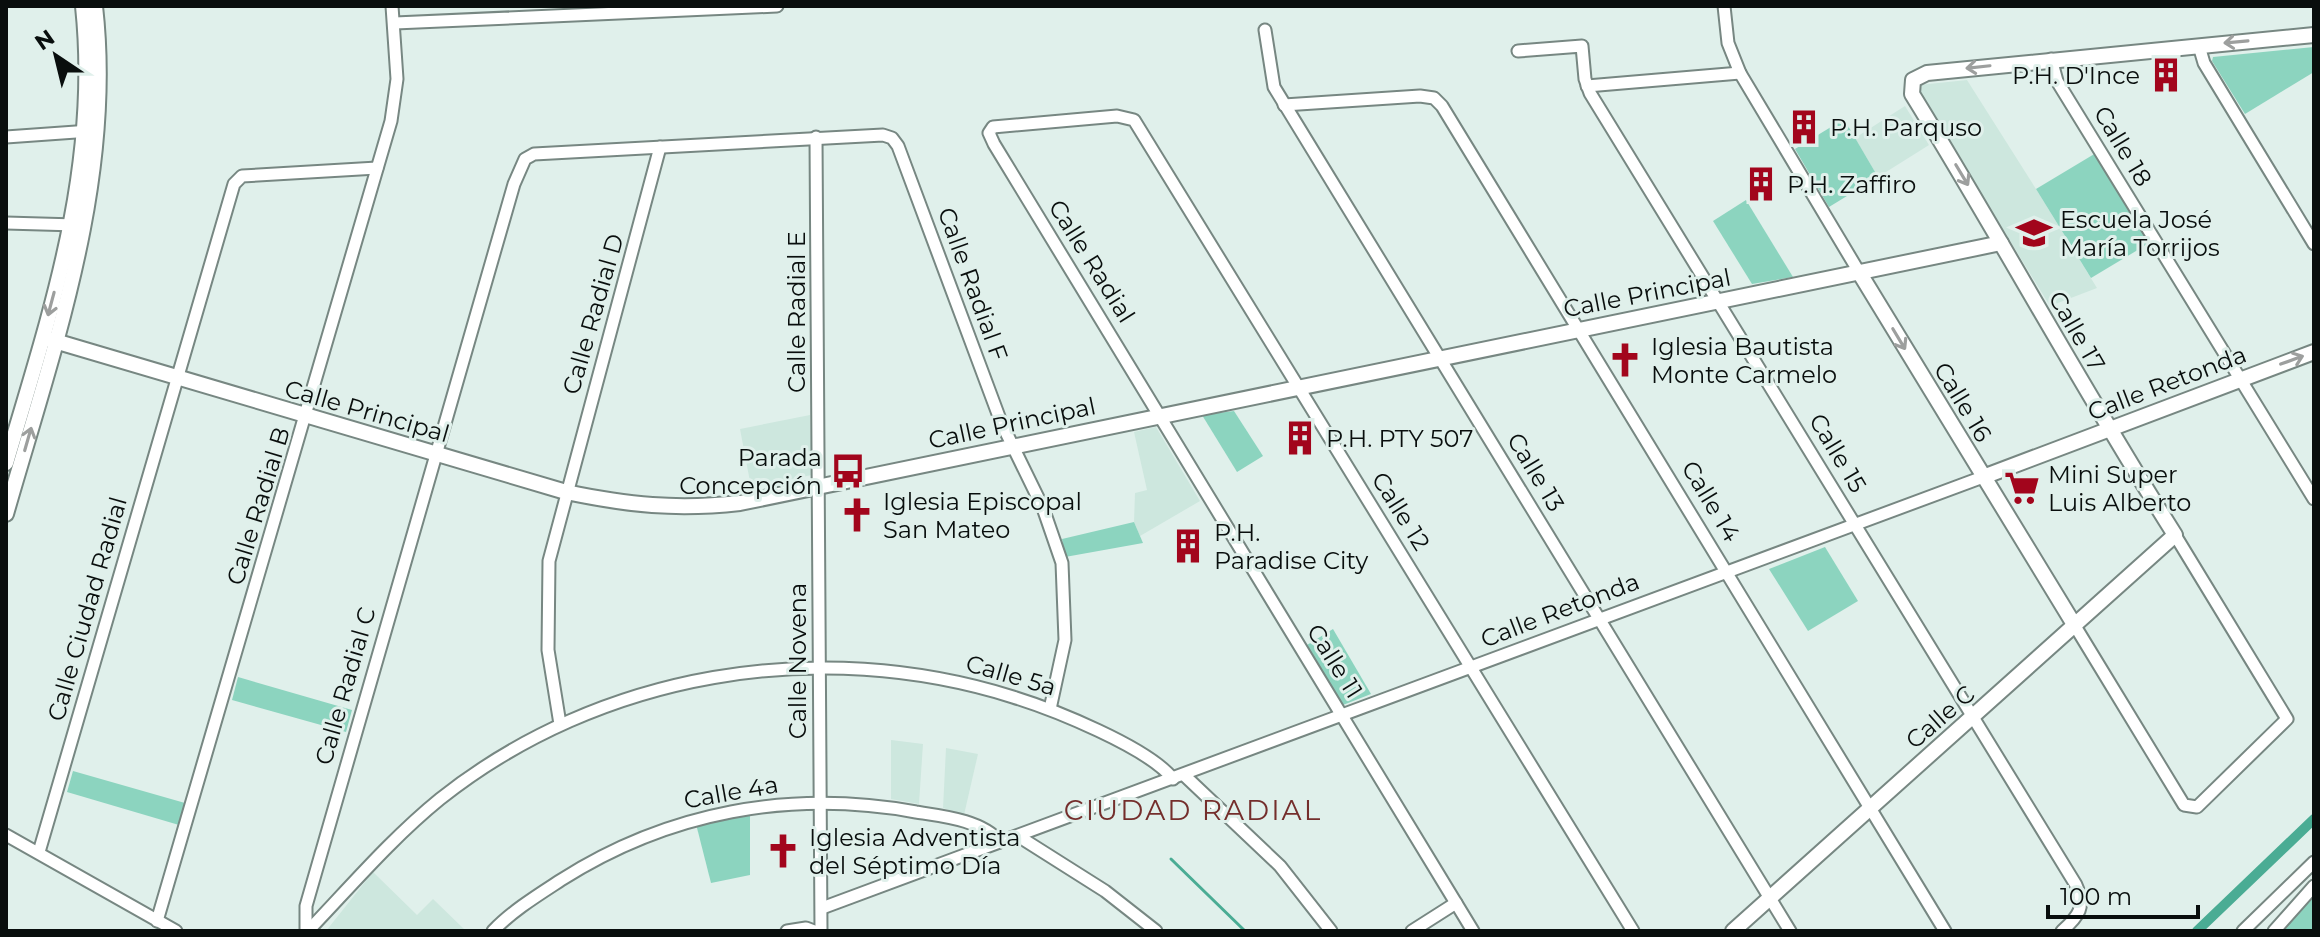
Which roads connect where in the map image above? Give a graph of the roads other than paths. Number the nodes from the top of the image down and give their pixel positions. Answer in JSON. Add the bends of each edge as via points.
{"nodes":[{"id":1,"x":83,"y":6,"type":"edge"},
{"id":2,"x":95,"y":6,"type":"edge"},
{"id":3,"x":392,"y":6,"type":"edge"},
{"id":4,"x":777,"y":6,"type":"edge"},
{"id":5,"x":1724,"y":6,"type":"edge"},
{"id":6,"x":524,"y":11,"type":"edge"},
{"id":7,"x":395,"y":23,"type":"junction"},
{"id":8,"x":1265,"y":30,"type":"dead end"},
{"id":9,"x":2314,"y":35,"type":"edge"},
{"id":10,"x":2199,"y":46,"type":"junction"},
{"id":11,"x":1518,"y":51,"type":"dead end"},
{"id":12,"x":2051,"y":59,"type":"junction"},
{"id":13,"x":1740,"y":73,"type":"junction"},
{"id":14,"x":1587,"y":86,"type":"junction"},
{"id":15,"x":1284,"y":105,"type":"junction"},
{"id":16,"x":1127,"y":116,"type":"joint"},
{"id":17,"x":90,"y":132,"type":"junction"},
{"id":18,"x":6,"y":137,"type":"edge"},
{"id":19,"x":816,"y":137,"type":"junction"},
{"id":20,"x":660,"y":147,"type":"junction"},
{"id":21,"x":377,"y":168,"type":"junction"},
{"id":22,"x":6,"y":223,"type":"edge"},
{"id":23,"x":79,"y":225,"type":"junction"},
{"id":24,"x":2001,"y":243,"type":"junction"},
{"id":25,"x":2314,"y":244,"type":"edge"},
{"id":26,"x":1859,"y":272,"type":"junction"},
{"id":27,"x":1720,"y":301,"type":"junction"},
{"id":28,"x":1580,"y":329,"type":"junction"},
{"id":29,"x":49,"y":339,"type":"junction"},
{"id":30,"x":2314,"y":352,"type":"edge"},
{"id":31,"x":1441,"y":357,"type":"junction"},
{"id":32,"x":177,"y":379,"type":"junction"},
{"id":33,"x":2240,"y":379,"type":"junction"},
{"id":34,"x":1299,"y":386,"type":"junction"},
{"id":35,"x":1161,"y":415,"type":"junction"},
{"id":36,"x":308,"y":416,"type":"junction"},
{"id":37,"x":2108,"y":429,"type":"junction"},
{"id":38,"x":1014,"y":446,"type":"junction"},
{"id":39,"x":436,"y":454,"type":"junction"},
{"id":40,"x":6,"y":463,"type":"edge"},
{"id":41,"x":1983,"y":477,"type":"junction"},
{"id":42,"x":819,"y":486,"type":"junction"},
{"id":43,"x":566,"y":492,"type":"junction"},
{"id":44,"x":2314,"y":499,"type":"edge"},
{"id":45,"x":6,"y":514,"type":"edge"},
{"id":46,"x":1855,"y":524,"type":"junction"},
{"id":47,"x":2175,"y":535,"type":"junction"},
{"id":48,"x":1728,"y":572,"type":"junction"},
{"id":49,"x":1598,"y":619,"type":"junction"},
{"id":50,"x":2075,"y":626,"type":"junction"},
{"id":51,"x":819,"y":666,"type":"junction"},
{"id":52,"x":1471,"y":667,"type":"junction"},
{"id":53,"x":1050,"y":709,"type":"junction"},
{"id":54,"x":1343,"y":714,"type":"junction"},
{"id":55,"x":1974,"y":716,"type":"junction"},
{"id":56,"x":560,"y":724,"type":"junction"},
{"id":57,"x":1178,"y":777,"type":"junction"},
{"id":58,"x":819,"y":802,"type":"junction"},
{"id":59,"x":1870,"y":808,"type":"junction"},
{"id":60,"x":2189,"y":809,"type":"joint"},
{"id":61,"x":6,"y":835,"type":"edge"},
{"id":62,"x":1018,"y":836,"type":"junction"},
{"id":63,"x":1000,"y":842,"type":"junction"},
{"id":64,"x":39,"y":852,"type":"junction"},
{"id":65,"x":2312,"y":864,"type":"edge"},
{"id":66,"x":2314,"y":886,"type":"edge"},
{"id":67,"x":1769,"y":899,"type":"junction"},
{"id":68,"x":1456,"y":903,"type":"junction"},
{"id":69,"x":822,"y":908,"type":"junction"},
{"id":70,"x":157,"y":921,"type":"junction"},
{"id":71,"x":176,"y":931,"type":"edge"},
{"id":72,"x":307,"y":931,"type":"edge"},
{"id":73,"x":493,"y":931,"type":"edge"},
{"id":74,"x":787,"y":931,"type":"edge"},
{"id":75,"x":814,"y":931,"type":"edge"},
{"id":76,"x":821,"y":931,"type":"edge"},
{"id":77,"x":1156,"y":931,"type":"edge"},
{"id":78,"x":1331,"y":931,"type":"edge"},
{"id":79,"x":1412,"y":931,"type":"edge"},
{"id":80,"x":1473,"y":931,"type":"edge"},
{"id":81,"x":1633,"y":931,"type":"edge"},
{"id":82,"x":1733,"y":931,"type":"edge"},
{"id":83,"x":1790,"y":931,"type":"edge"},
{"id":84,"x":1945,"y":931,"type":"edge"},
{"id":85,"x":2062,"y":931,"type":"edge"},
{"id":86,"x":2243,"y":931,"type":"edge"},
{"id":87,"x":2274,"y":931,"type":"edge"}],
"edges":[{"from":1,"to":17,"type":"street"},
{"from":2,"to":17,"type":"street","via":[[99,88]]},
{"from":3,"to":7,"type":"street","name":"Calle Radial B"},
{"from":4,"to":6,"type":"street"},
{"from":5,"to":13,"type":"street","name":"Calle 16","via":[[1728,43]]},
{"from":6,"to":7,"type":"street"},
{"from":7,"to":21,"type":"street","name":"Calle Radial B","via":[[397,79]]},
{"from":8,"to":15,"type":"street","name":"Calle 13","via":[[1270,79]]},
{"from":9,"to":10,"type":"street","one_way":true},
{"from":10,"to":12,"type":"street"},
{"from":10,"to":25,"type":"street","via":[[2204,63]]},
{"from":11,"to":14,"type":"street","name":"Calle 15","via":[[1582,46]]},
{"from":12,"to":24,"type":"street","name":"Calle 17","one_way":true,"via":[[1927,73],[1911,84],[1912,94]]},
{"from":12,"to":33,"type":"street","name":"Calle 18","via":[[2057,81]]},
{"from":13,"to":14,"type":"street"},
{"from":13,"to":26,"type":"street","name":"Calle 16"},
{"from":14,"to":27,"type":"street","name":"Calle 15"},
{"from":15,"to":28,"type":"street","name":"Calle 14","via":[[1434,98]]},
{"from":15,"to":31,"type":"street","name":"Calle 13"},
{"from":16,"to":34,"type":"street","name":"Calle 12","via":[[1139,127]]},
{"from":16,"to":35,"type":"street","name":"Calle Radial","via":[[998,124],[990,130]]},
{"from":17,"to":18,"type":"street"},
{"from":17,"to":23,"type":"street"},
{"from":19,"to":20,"type":"street"},
{"from":19,"to":38,"type":"street","name":"Calle Radial F","via":[[883,135],[898,146]]},
{"from":19,"to":42,"type":"street","name":"Calle Radial E"},
{"from":20,"to":39,"type":"street","via":[[534,154],[525,159]]},
{"from":20,"to":43,"type":"street","name":"Calle Radial D"},
{"from":21,"to":32,"type":"street","name":"Calle Ciudad Radial","via":[[237,178]]},
{"from":21,"to":36,"type":"street","name":"Calle Radial B"},
{"from":22,"to":23,"type":"street"},
{"from":23,"to":29,"type":"street"},
{"from":24,"to":26,"type":"street","name":"Calle Principal"},
{"from":24,"to":37,"type":"street","name":"Calle 17"},
{"from":26,"to":27,"type":"street","name":"Calle Principal"},
{"from":26,"to":41,"type":"street","name":"Calle 16","one_way":true},
{"from":27,"to":28,"type":"street","name":"Calle Principal"},
{"from":27,"to":46,"type":"street","name":"Calle 15"},
{"from":28,"to":31,"type":"street","name":"Calle Principal"},
{"from":28,"to":48,"type":"street","name":"Calle 14"},
{"from":29,"to":32,"type":"street","name":"Calle Principal"},
{"from":29,"to":40,"type":"street"},
{"from":45,"to":29,"type":"street","one_way":true},
{"from":33,"to":30,"type":"street","name":"Calle Retonda","one_way":true},
{"from":31,"to":34,"type":"street","name":"Calle Principal"},
{"from":31,"to":49,"type":"street","name":"Calle 13"},
{"from":32,"to":36,"type":"street","name":"Calle Principal"},
{"from":32,"to":64,"type":"street","name":"Calle Ciudad Radial"},
{"from":33,"to":37,"type":"street","name":"Calle Retonda"},
{"from":33,"to":44,"type":"street","name":"Calle 18"},
{"from":34,"to":35,"type":"street","name":"Calle Principal"},
{"from":34,"to":52,"type":"street","name":"Calle 12"},
{"from":35,"to":38,"type":"street","name":"Calle Principal"},
{"from":35,"to":54,"type":"street","name":"Calle 11"},
{"from":36,"to":39,"type":"street","name":"Calle Principal"},
{"from":36,"to":70,"type":"street","name":"Calle Radial B"},
{"from":37,"to":41,"type":"street","name":"Calle Retonda"},
{"from":37,"to":47,"type":"street","name":"Calle 17"},
{"from":38,"to":42,"type":"street","name":"Calle Principal"},
{"from":38,"to":53,"type":"street","name":"Calle Radial F","via":[[1062,563],[1065,640]]},
{"from":39,"to":43,"type":"street","name":"Calle Principal"},
{"from":39,"to":72,"type":"street","name":"Calle Radial C","via":[[306,906]]},
{"from":41,"to":46,"type":"street","name":"Calle Retonda"},
{"from":41,"to":50,"type":"street","name":"Calle 16"},
{"from":42,"to":43,"type":"street","name":"Calle Principal","via":[[740,503],[678,508],[627,505]]},
{"from":42,"to":51,"type":"street","name":"Calle Novena"},
{"from":43,"to":56,"type":"street","name":"Calle Radial D","via":[[549,561],[546,605]]},
{"from":46,"to":48,"type":"street","name":"Calle Retonda"},
{"from":46,"to":55,"type":"street","name":"Calle 15"},
{"from":47,"to":50,"type":"street","name":"Calle C"},
{"from":47,"to":60,"type":"street","name":"Calle 17","via":[[2287,719]]},
{"from":48,"to":49,"type":"street","name":"Calle Retonda"},
{"from":48,"to":59,"type":"street","name":"Calle 14"},
{"from":49,"to":52,"type":"street","name":"Calle Retonda"},
{"from":49,"to":67,"type":"street","name":"Calle 13"},
{"from":50,"to":55,"type":"street","name":"Calle C"},
{"from":50,"to":60,"type":"street","name":"Calle 16"},
{"from":51,"to":53,"type":"street","name":"Calle 5a","via":[[922,675]]},
{"from":51,"to":56,"type":"street","name":"Calle 5a","via":[[695,680]]},
{"from":51,"to":58,"type":"street","name":"Calle Novena"},
{"from":52,"to":54,"type":"street","name":"Calle Retonda"},
{"from":52,"to":81,"type":"street","name":"Calle 12"},
{"from":53,"to":57,"type":"street","name":"Calle 5a"},
{"from":54,"to":57,"type":"street","name":"Calle Retonda"},
{"from":54,"to":68,"type":"street","name":"Calle 11"},
{"from":55,"to":59,"type":"street","name":"Calle C"},
{"from":55,"to":85,"type":"street","name":"Calle 15","via":[[2082,898],[2081,912]]},
{"from":56,"to":72,"type":"street","name":"Calle 5a","via":[[506,754],[411,823]]},
{"from":57,"to":62,"type":"street","name":"Calle Retonda"},
{"from":57,"to":78,"type":"street","name":"Calle 5a","via":[[1280,866]]},
{"from":58,"to":63,"type":"street","name":"Calle 4a","via":[[943,817],[991,833]]},
{"from":58,"to":69,"type":"street","name":"Calle Novena"},
{"from":58,"to":73,"type":"street","name":"Calle 4a","via":[[716,813],[644,835],[546,890]]},
{"from":59,"to":67,"type":"street","name":"Calle C"},
{"from":59,"to":84,"type":"street","name":"Calle 14"},
{"from":61,"to":64,"type":"street"},
{"from":62,"to":63,"type":"street","name":"Calle Retonda"},
{"from":62,"to":77,"type":"street","via":[[1105,891]]},
{"from":63,"to":69,"type":"street","name":"Calle Retonda"},
{"from":64,"to":70,"type":"street"},
{"from":65,"to":86,"type":"street"},
{"from":66,"to":87,"type":"street"},
{"from":67,"to":82,"type":"street","name":"Calle C"},
{"from":67,"to":83,"type":"street","name":"Calle 13"},
{"from":68,"to":79,"type":"street"},
{"from":68,"to":80,"type":"street","name":"Calle 11"},
{"from":69,"to":76,"type":"street","name":"Calle Novena"},
{"from":70,"to":71,"type":"street"},
{"from":74,"to":75,"type":"street"}]}
